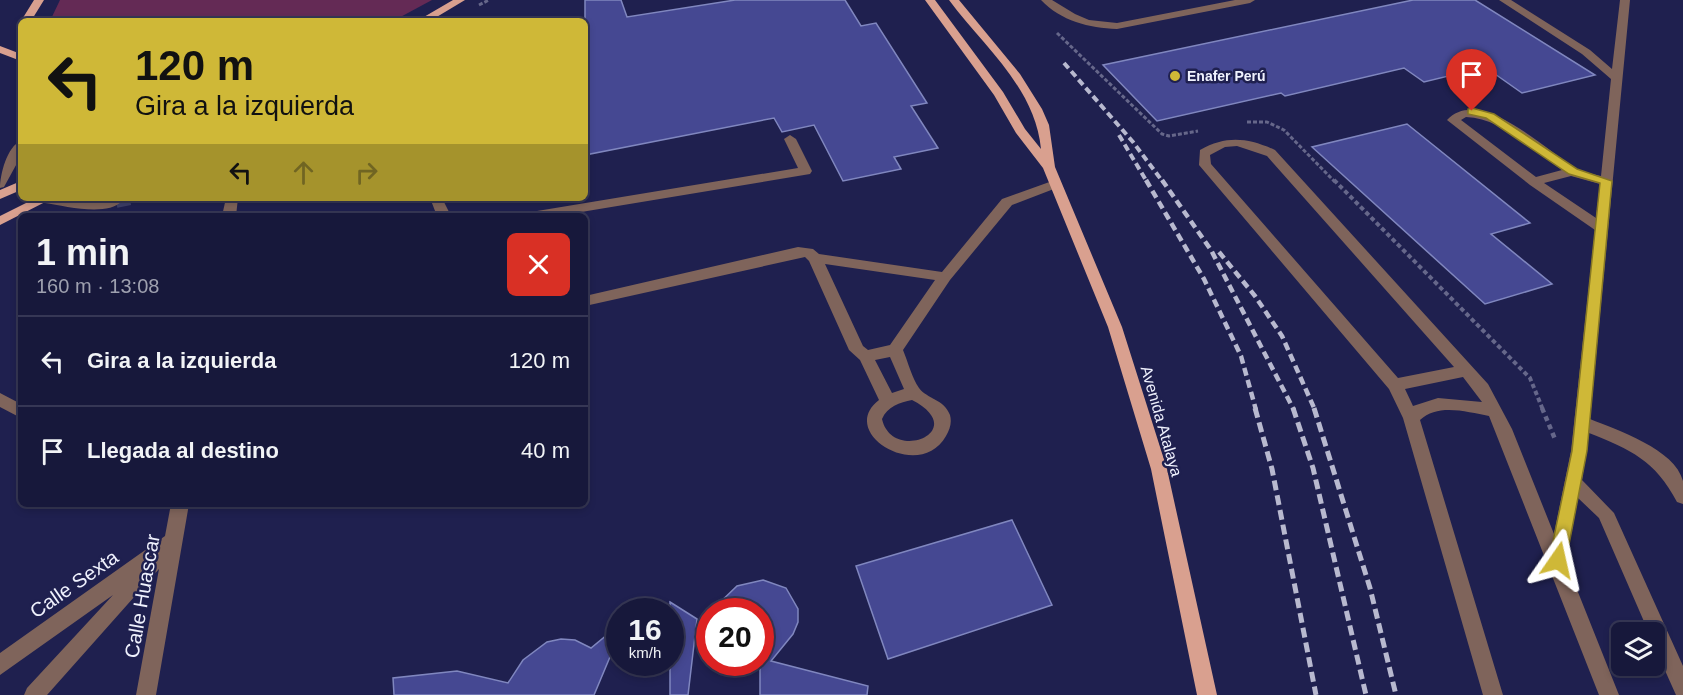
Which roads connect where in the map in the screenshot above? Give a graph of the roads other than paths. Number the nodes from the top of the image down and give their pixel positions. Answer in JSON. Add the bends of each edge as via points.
{"nodes":[{"id":1,"x":39,"y":0,"type":"edge"},
{"id":2,"x":460,"y":0,"type":"edge"},
{"id":3,"x":930,"y":0,"type":"edge"},
{"id":4,"x":954,"y":0,"type":"edge"},
{"id":5,"x":1046,"y":0,"type":"edge"},
{"id":6,"x":1250,"y":0,"type":"edge"},
{"id":7,"x":1504,"y":0,"type":"edge"},
{"id":8,"x":1625,"y":0,"type":"edge"},
{"id":9,"x":28,"y":18,"type":"edge"},
{"id":10,"x":427,"y":18,"type":"edge"},
{"id":11,"x":0,"y":49,"type":"edge"},
{"id":12,"x":18,"y":57,"type":"edge"},
{"id":13,"x":1618,"y":79,"type":"junction"},
{"id":14,"x":790,"y":139,"type":"dead end"},
{"id":15,"x":18,"y":151,"type":"edge"},
{"id":16,"x":1049,"y":167,"type":"junction"},
{"id":17,"x":1573,"y":171,"type":"junction"},
{"id":18,"x":1606,"y":181,"type":"junction"},
{"id":19,"x":1534,"y":182,"type":"junction"},
{"id":20,"x":0,"y":184,"type":"edge"},
{"id":21,"x":1055,"y":184,"type":"junction"},
{"id":22,"x":18,"y":186,"type":"edge"},
{"id":23,"x":0,"y":195,"type":"edge"},
{"id":24,"x":40,"y":201,"type":"edge"},
{"id":25,"x":62,"y":201,"type":"edge"},
{"id":26,"x":116,"y":201,"type":"dead end"},
{"id":27,"x":549,"y":213,"type":"edge"},
{"id":28,"x":0,"y":221,"type":"edge"},
{"id":29,"x":1601,"y":228,"type":"junction"},
{"id":30,"x":815,"y":258,"type":"junction"},
{"id":31,"x":945,"y":277,"type":"junction"},
{"id":32,"x":588,"y":301,"type":"edge"},
{"id":33,"x":895,"y":351,"type":"junction"},
{"id":34,"x":866,"y":356,"type":"junction"},
{"id":35,"x":1466,"y":370,"type":"junction"},
{"id":36,"x":1395,"y":385,"type":"junction"},
{"id":37,"x":914,"y":394,"type":"junction"},
{"id":38,"x":0,"y":399,"type":"edge"},
{"id":39,"x":888,"y":400,"type":"junction"},
{"id":40,"x":18,"y":410,"type":"edge"},
{"id":41,"x":1494,"y":410,"type":"junction"},
{"id":42,"x":1411,"y":418,"type":"junction"},
{"id":43,"x":1582,"y":423,"type":"junction"},
{"id":44,"x":1572,"y":482,"type":"junction"},
{"id":45,"x":1683,"y":497,"type":"edge"},
{"id":46,"x":180,"y":507,"type":"edge"},
{"id":47,"x":174,"y":540,"type":"junction"},
{"id":48,"x":1558,"y":560,"type":"junction"},
{"id":49,"x":0,"y":665,"type":"edge"},
{"id":50,"x":1683,"y":688,"type":"edge"},
{"id":51,"x":34,"y":695,"type":"edge"},
{"id":52,"x":147,"y":695,"type":"edge"},
{"id":53,"x":1207,"y":695,"type":"edge"},
{"id":54,"x":1493,"y":695,"type":"edge"},
{"id":55,"x":1609,"y":695,"type":"edge"}],
"edges":[{"from":1,"to":9,"type":"main road"},
{"from":2,"to":10,"type":"main road"},
{"from":3,"to":16,"type":"main road","name":"Avenida Atalaya"},
{"from":4,"to":16,"type":"main road","name":"Avenida Atalaya","via":[[1036,108],[1044,127]]},
{"from":5,"to":6,"type":"street","via":[[1084,24],[1096,26],[1117,26]]},
{"from":7,"to":13,"type":"street","via":[[1586,52]]},
{"from":8,"to":13,"type":"street"},
{"from":11,"to":12,"type":"main road"},
{"from":13,"to":18,"type":"street"},
{"from":14,"to":27,"type":"street","via":[[806,171]]},
{"from":15,"to":20,"type":"street"},
{"from":16,"to":21,"type":"main road","name":"Avenida Atalaya"},
{"from":17,"to":18,"type":"street"},
{"from":17,"to":19,"type":"street"},
{"from":17,"to":19,"type":"street","via":[[1490,116],[1472,111],[1456,116],[1453,120]]},
{"from":18,"to":29,"type":"street"},
{"from":19,"to":29,"type":"street"},
{"from":21,"to":31,"type":"street","via":[[1007,202]]},
{"from":21,"to":53,"type":"main road","name":"Avenida Atalaya","via":[[1115,327],[1159,469]]},
{"from":22,"to":23,"type":"main road"},
{"from":24,"to":28,"type":"main road"},
{"from":25,"to":26,"type":"street","via":[[88,206]]},
{"from":29,"to":43,"type":"street"},
{"from":30,"to":31,"type":"street"},
{"from":30,"to":32,"type":"street","via":[[808,252],[798,252]]},
{"from":30,"to":34,"type":"street","via":[[858,350]]},
{"from":31,"to":33,"type":"street"},
{"from":33,"to":34,"type":"street"},
{"from":33,"to":37,"type":"street"},
{"from":34,"to":39,"type":"street"},
{"from":35,"to":36,"type":"street"},
{"from":35,"to":36,"type":"street","via":[[1271,153],[1247,142],[1221,142],[1204,153],[1205,165]]},
{"from":35,"to":41,"type":"street"},
{"from":36,"to":42,"type":"street"},
{"from":37,"to":39,"type":"street"},
{"from":37,"to":39,"type":"street","via":[[939,408],[944,420],[934,443],[920,448],[904,449],[879,434],[875,422],[878,410]]},
{"from":38,"to":40,"type":"street"},
{"from":41,"to":42,"type":"street","via":[[1435,404],[1418,409]]},
{"from":41,"to":48,"type":"street"},
{"from":42,"to":54,"type":"street"},
{"from":43,"to":44,"type":"street"},
{"from":43,"to":45,"type":"street","via":[[1655,456],[1667,467]]},
{"from":44,"to":48,"type":"street"},
{"from":44,"to":50,"type":"street","via":[[1605,513]]},
{"from":46,"to":47,"type":"street","name":"Calle Huascar"},
{"from":47,"to":49,"type":"street","name":"Calle Sexta"},
{"from":47,"to":51,"type":"street"},
{"from":47,"to":52,"type":"street","name":"Calle Huascar"},
{"from":48,"to":55,"type":"street"}]}
